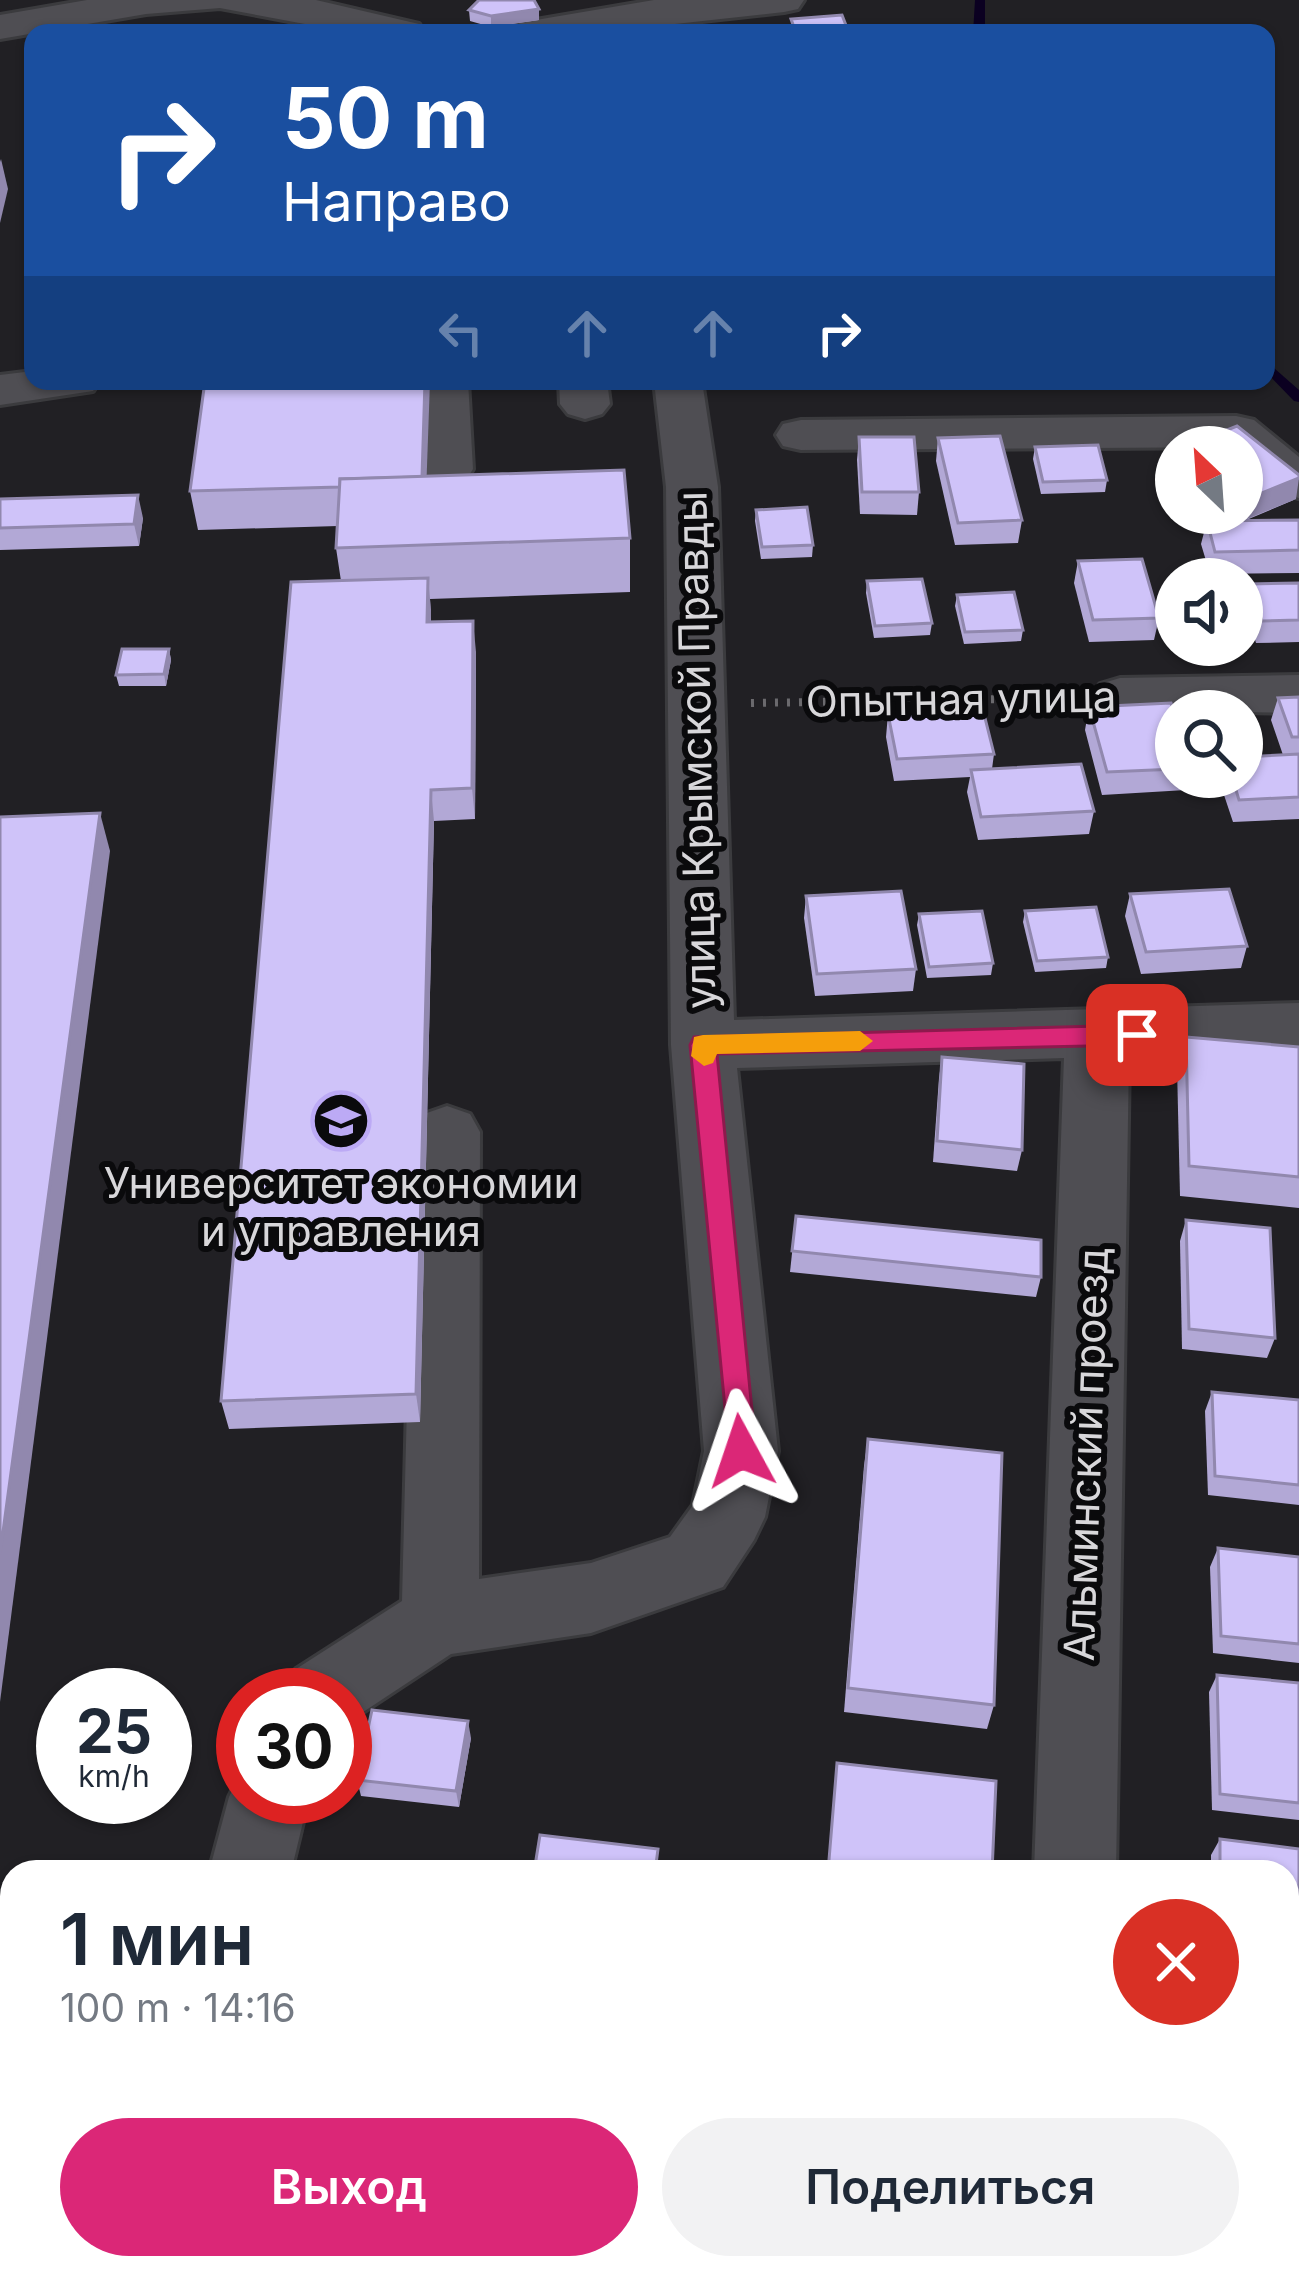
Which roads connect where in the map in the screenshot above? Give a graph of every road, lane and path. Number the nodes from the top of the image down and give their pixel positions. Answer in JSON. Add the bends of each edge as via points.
{"nodes":[{"id":1,"x":206,"y":0,"type":"edge"},
{"id":2,"x":235,"y":0,"type":"edge"},
{"id":3,"x":784,"y":0,"type":"edge"},
{"id":4,"x":80,"y":24,"type":"edge"},
{"id":5,"x":367,"y":24,"type":"edge"},
{"id":6,"x":590,"y":24,"type":"edge"},
{"id":7,"x":444,"y":390,"type":"edge"},
{"id":8,"x":679,"y":390,"type":"edge"},
{"id":9,"x":801,"y":435,"type":"dead end"},
{"id":10,"x":448,"y":470,"type":"edge"},
{"id":11,"x":1299,"y":482,"type":"edge"},
{"id":12,"x":1299,"y":694,"type":"edge"},
{"id":13,"x":1120,"y":697,"type":"joint"},
{"id":14,"x":696,"y":704,"type":"junction"},
{"id":15,"x":1299,"y":1027,"type":"edge"},
{"id":16,"x":1097,"y":1037,"type":"junction"},
{"id":17,"x":703,"y":1045,"type":"junction"},
{"id":18,"x":447,"y":1132,"type":"dead end"},
{"id":19,"x":440,"y":1620,"type":"junction"},
{"id":20,"x":362,"y":1668,"type":"edge"},
{"id":21,"x":262,"y":1824,"type":"edge"},
{"id":22,"x":253,"y":1860,"type":"edge"},
{"id":23,"x":1075,"y":1860,"type":"edge"}],
"edges":[{"from":1,"to":4,"type":"street","via":[[146,2]]},
{"from":2,"to":5,"type":"street"},
{"from":3,"to":6,"type":"street"},
{"from":7,"to":10,"type":"street"},
{"from":8,"to":14,"type":"street","name":"улица Крымской Правды","via":[[692,487]]},
{"from":9,"to":11,"type":"street","via":[[1236,430]]},
{"from":12,"to":13,"type":"street","name":"Опытная улица"},
{"from":13,"to":14,"type":"path","name":"Опытная улица"},
{"from":14,"to":17,"type":"street","name":"улица Крымской Правды"},
{"from":15,"to":16,"type":"street"},
{"from":16,"to":17,"type":"street"},
{"from":16,"to":23,"type":"street","name":"Альминский проезд"},
{"from":17,"to":19,"type":"street","name":"улица Крымской Правды","via":[[741,1451],[728,1517],[696,1563],[591,1598]]},
{"from":18,"to":19,"type":"street"},
{"from":19,"to":20,"type":"street","name":"улица Крымской Правды"},
{"from":21,"to":22,"type":"street"}]}
